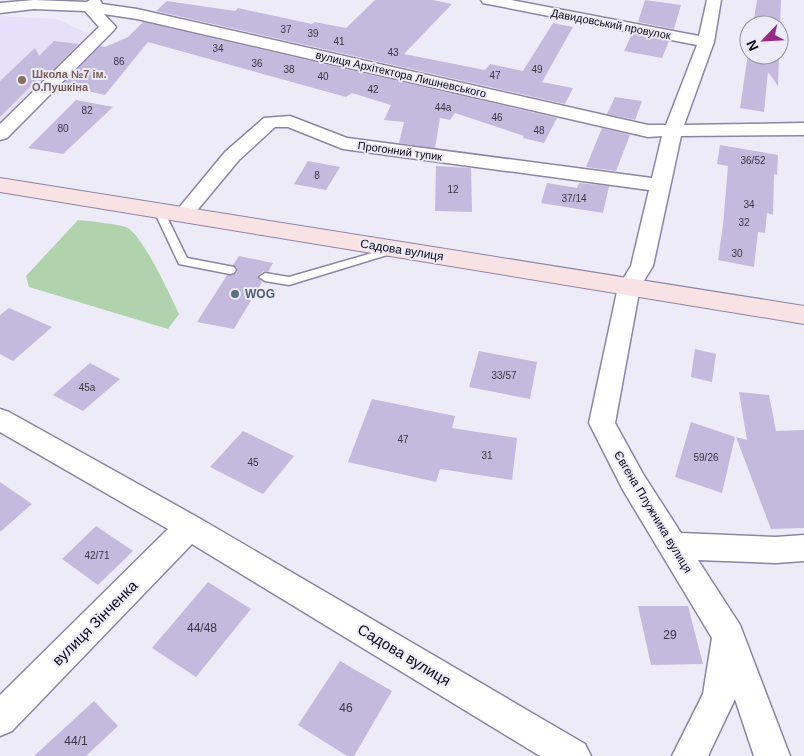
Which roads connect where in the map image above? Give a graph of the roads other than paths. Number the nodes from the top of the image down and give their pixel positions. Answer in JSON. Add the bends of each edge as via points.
{"nodes":[{"id":1,"x":488,"y":0,"type":"edge"},
{"id":2,"x":714,"y":0,"type":"edge"},
{"id":3,"x":29,"y":2,"type":"edge"},
{"id":4,"x":94,"y":4,"type":"edge"},
{"id":5,"x":0,"y":8,"type":"edge"},
{"id":6,"x":138,"y":14,"type":"junction"},
{"id":7,"x":108,"y":27,"type":"junction"},
{"id":8,"x":706,"y":42,"type":"junction"},
{"id":9,"x":804,"y":129,"type":"edge"},
{"id":10,"x":673,"y":130,"type":"junction"},
{"id":11,"x":0,"y":134,"type":"edge"},
{"id":12,"x":660,"y":185,"type":"junction"},
{"id":13,"x":0,"y":186,"type":"edge"},
{"id":14,"x":159,"y":211,"type":"junction"},
{"id":15,"x":183,"y":215,"type":"junction"},
{"id":16,"x":395,"y":249,"type":"junction"},
{"id":17,"x":230,"y":270,"type":"dead end"},
{"id":18,"x":265,"y":277,"type":"dead end"},
{"id":19,"x":630,"y":286,"type":"junction"},
{"id":20,"x":804,"y":315,"type":"edge"},
{"id":21,"x":0,"y":419,"type":"edge"},
{"id":22,"x":189,"y":527,"type":"junction"},
{"id":23,"x":672,"y":546,"type":"junction"},
{"id":24,"x":804,"y":548,"type":"edge"},
{"id":25,"x":729,"y":636,"type":"junction"},
{"id":26,"x":0,"y":719,"type":"edge"},
{"id":27,"x":573,"y":756,"type":"edge"},
{"id":28,"x":690,"y":756,"type":"edge"},
{"id":29,"x":772,"y":756,"type":"edge"}],
"edges":[{"from":1,"to":8,"type":"street","name":"Давидовський провулок"},
{"from":2,"to":8,"type":"street","name":"Євгена Плужника вулиця"},
{"from":3,"to":4,"type":"street","name":"вулиця Архітектора Лишневського"},
{"from":3,"to":5,"type":"street","name":"вулиця Архітектора Лишневського"},
{"from":4,"to":6,"type":"street","name":"вулиця Архітектора Лишневського"},
{"from":4,"to":7,"type":"street"},
{"from":6,"to":7,"type":"street"},
{"from":6,"to":10,"type":"street","name":"вулиця Архітектора Лишневського","via":[[648,131]]},
{"from":7,"to":11,"type":"street"},
{"from":8,"to":10,"type":"street","name":"Євгена Плужника вулиця"},
{"from":9,"to":10,"type":"street","name":"вулиця Архітектора Лишневського"},
{"from":10,"to":12,"type":"street","name":"Євгена Плужника вулиця"},
{"from":12,"to":15,"type":"street","name":"Прогонний тупик","via":[[343,143],[283,121],[270,122],[232,156]]},
{"from":12,"to":19,"type":"street","name":"Євгена Плужника вулиця","via":[[642,266]]},
{"from":13,"to":14,"type":"main road","name":"Садова вулиця"},
{"from":14,"to":15,"type":"main road","name":"Садова вулиця"},
{"from":14,"to":17,"type":"lane","via":[[183,261]]},
{"from":15,"to":16,"type":"main road","name":"Садова вулиця"},
{"from":16,"to":18,"type":"lane","via":[[289,281]]},
{"from":16,"to":19,"type":"main road","name":"Садова вулиця"},
{"from":19,"to":20,"type":"main road","name":"Садова вулиця"},
{"from":19,"to":23,"type":"street","name":"Євгена Плужника вулиця","via":[[602,423],[632,482]]},
{"from":21,"to":22,"type":"street","name":"Садова вулиця"},
{"from":22,"to":26,"type":"street","name":"вулиця Зінченка"},
{"from":22,"to":27,"type":"street","name":"Садова вулиця"},
{"from":23,"to":24,"type":"street"},
{"from":23,"to":25,"type":"street","name":"Євгена Плужника вулиця"},
{"from":25,"to":28,"type":"street","via":[[719,697]]},
{"from":25,"to":29,"type":"street","name":"Євгена Плужника вулиця"}]}
